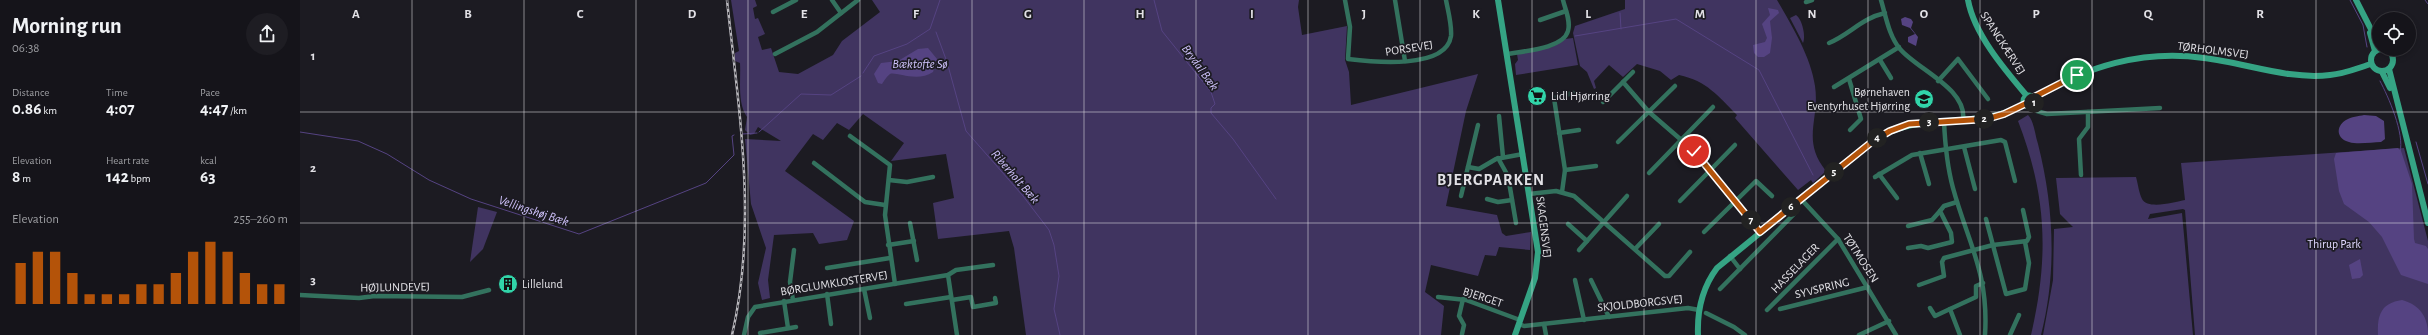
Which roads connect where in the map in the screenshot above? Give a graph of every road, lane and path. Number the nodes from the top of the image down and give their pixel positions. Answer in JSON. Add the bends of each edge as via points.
{"nodes":[{"id":1,"x":796,"y":0,"type":"edge"},
{"id":2,"x":832,"y":0,"type":"edge"},
{"id":3,"x":858,"y":0,"type":"edge"},
{"id":4,"x":1346,"y":0,"type":"edge"},
{"id":5,"x":1395,"y":0,"type":"edge"},
{"id":6,"x":1446,"y":0,"type":"edge"},
{"id":7,"x":1498,"y":0,"type":"edge"},
{"id":8,"x":1563,"y":0,"type":"edge"},
{"id":9,"x":1812,"y":0,"type":"edge"},
{"id":10,"x":1881,"y":0,"type":"edge"},
{"id":11,"x":1968,"y":0,"type":"edge"},
{"id":12,"x":2356,"y":0,"type":"edge"},
{"id":13,"x":1806,"y":2,"type":"dead end"},
{"id":14,"x":1566,"y":11,"type":"junction"},
{"id":15,"x":773,"y":12,"type":"dead end"},
{"id":16,"x":841,"y":13,"type":"junction"},
{"id":17,"x":1885,"y":13,"type":"junction"},
{"id":18,"x":1540,"y":20,"type":"dead end"},
{"id":19,"x":2367,"y":24,"type":"junction"},
{"id":20,"x":2372,"y":33,"type":"edge"},
{"id":21,"x":2372,"y":35,"type":"edge"},
{"id":22,"x":1828,"y":43,"type":"dead end"},
{"id":23,"x":1899,"y":48,"type":"junction"},
{"id":24,"x":776,"y":54,"type":"dead end"},
{"id":25,"x":1507,"y":54,"type":"junction"},
{"id":26,"x":2372,"y":55,"type":"edge"},
{"id":27,"x":2393,"y":56,"type":"edge"},
{"id":28,"x":1880,"y":60,"type":"junction"},
{"id":29,"x":1405,"y":61,"type":"junction"},
{"id":30,"x":2371,"y":64,"type":"junction"},
{"id":31,"x":2389,"y":69,"type":"junction"},
{"id":32,"x":1633,"y":72,"type":"dead end"},
{"id":33,"x":2382,"y":72,"type":"junction"},
{"id":34,"x":1891,"y":78,"type":"dead end"},
{"id":35,"x":1848,"y":79,"type":"junction"},
{"id":36,"x":1938,"y":81,"type":"junction"},
{"id":37,"x":1623,"y":82,"type":"junction"},
{"id":38,"x":1675,"y":86,"type":"dead end"},
{"id":39,"x":1834,"y":87,"type":"dead end"},
{"id":40,"x":1573,"y":93,"type":"dead end"},
{"id":41,"x":2027,"y":96,"type":"junction"},
{"id":42,"x":2394,"y":96,"type":"junction"},
{"id":43,"x":2034,"y":97,"type":"junction"},
{"id":44,"x":1988,"y":99,"type":"dead end"},
{"id":45,"x":1603,"y":102,"type":"dead end"},
{"id":46,"x":2025,"y":104,"type":"junction"},
{"id":47,"x":2032,"y":106,"type":"junction"},
{"id":48,"x":1713,"y":107,"type":"dead end"},
{"id":49,"x":2160,"y":108,"type":"dead end"},
{"id":50,"x":1649,"y":112,"type":"junction"},
{"id":51,"x":2088,"y":112,"type":"junction"},
{"id":52,"x":1499,"y":116,"type":"dead end"},
{"id":53,"x":1944,"y":121,"type":"junction"},
{"id":54,"x":1963,"y":121,"type":"junction"},
{"id":55,"x":1478,"y":125,"type":"dead end"},
{"id":56,"x":1579,"y":130,"type":"dead end"},
{"id":57,"x":1850,"y":130,"type":"dead end"},
{"id":58,"x":1559,"y":133,"type":"junction"},
{"id":59,"x":850,"y":136,"type":"dead end"},
{"id":60,"x":1682,"y":141,"type":"junction"},
{"id":61,"x":1618,"y":142,"type":"dead end"},
{"id":62,"x":1735,"y":145,"type":"dead end"},
{"id":63,"x":1964,"y":146,"type":"junction"},
{"id":64,"x":1946,"y":148,"type":"junction"},
{"id":65,"x":1920,"y":152,"type":"junction"},
{"id":66,"x":1523,"y":154,"type":"junction"},
{"id":67,"x":1500,"y":158,"type":"junction"},
{"id":68,"x":814,"y":162,"type":"dead end"},
{"id":69,"x":1596,"y":166,"type":"dead end"},
{"id":70,"x":1468,"y":167,"type":"junction"},
{"id":71,"x":1565,"y":170,"type":"junction"},
{"id":72,"x":1711,"y":170,"type":"junction"},
{"id":73,"x":1649,"y":173,"type":"dead end"},
{"id":74,"x":2081,"y":176,"type":"dead end"},
{"id":75,"x":933,"y":177,"type":"dead end"},
{"id":76,"x":888,"y":180,"type":"junction"},
{"id":77,"x":2016,"y":180,"type":"dead end"},
{"id":78,"x":1929,"y":184,"type":"dead end"},
{"id":79,"x":1975,"y":189,"type":"dead end"},
{"id":80,"x":1562,"y":192,"type":"junction"},
{"id":81,"x":1529,"y":194,"type":"junction"},
{"id":82,"x":1462,"y":196,"type":"dead end"},
{"id":83,"x":1627,"y":196,"type":"dead end"},
{"id":84,"x":1772,"y":196,"type":"dead end"},
{"id":85,"x":1897,"y":198,"type":"dead end"},
{"id":86,"x":1487,"y":199,"type":"dead end"},
{"id":87,"x":1801,"y":199,"type":"junction"},
{"id":88,"x":1512,"y":200,"type":"junction"},
{"id":89,"x":1680,"y":201,"type":"dead end"},
{"id":90,"x":1736,"y":201,"type":"junction"},
{"id":91,"x":1957,"y":202,"type":"junction"},
{"id":92,"x":885,"y":205,"type":"junction"},
{"id":93,"x":2023,"y":210,"type":"dead end"},
{"id":94,"x":1940,"y":211,"type":"junction"},
{"id":95,"x":1796,"y":212,"type":"dead end"},
{"id":96,"x":1986,"y":219,"type":"dead end"},
{"id":97,"x":910,"y":222,"type":"dead end"},
{"id":98,"x":1604,"y":222,"type":"junction"},
{"id":99,"x":1516,"y":223,"type":"dead end"},
{"id":100,"x":2428,"y":223,"type":"edge"},
{"id":101,"x":1568,"y":224,"type":"dead end"},
{"id":102,"x":1659,"y":224,"type":"dead end"},
{"id":103,"x":1908,"y":226,"type":"dead end"},
{"id":104,"x":1704,"y":232,"type":"dead end"},
{"id":105,"x":1760,"y":232,"type":"junction"},
{"id":106,"x":1838,"y":239,"type":"junction"},
{"id":107,"x":1587,"y":241,"type":"junction"},
{"id":108,"x":914,"y":242,"type":"junction"},
{"id":109,"x":2025,"y":242,"type":"junction"},
{"id":110,"x":888,"y":245,"type":"junction"},
{"id":111,"x":1993,"y":245,"type":"junction"},
{"id":112,"x":1908,"y":248,"type":"dead end"},
{"id":113,"x":1635,"y":249,"type":"junction"},
{"id":114,"x":794,"y":250,"type":"dead end"},
{"id":115,"x":1579,"y":250,"type":"dead end"},
{"id":116,"x":1975,"y":250,"type":"junction"},
{"id":117,"x":1690,"y":252,"type":"dead end"},
{"id":118,"x":1730,"y":256,"type":"junction"},
{"id":119,"x":890,"y":258,"type":"junction"},
{"id":120,"x":917,"y":260,"type":"dead end"},
{"id":121,"x":993,"y":265,"type":"dead end"},
{"id":122,"x":827,"y":268,"type":"dead end"},
{"id":123,"x":1740,"y":269,"type":"junction"},
{"id":124,"x":948,"y":275,"type":"junction"},
{"id":125,"x":1575,"y":280,"type":"dead end"},
{"id":126,"x":1591,"y":280,"type":"dead end"},
{"id":127,"x":1983,"y":283,"type":"junction"},
{"id":128,"x":895,"y":284,"type":"junction"},
{"id":129,"x":1919,"y":285,"type":"dead end"},
{"id":130,"x":1868,"y":287,"type":"junction"},
{"id":131,"x":864,"y":288,"type":"junction"},
{"id":132,"x":1720,"y":289,"type":"dead end"},
{"id":133,"x":489,"y":290,"type":"dead end"},
{"id":134,"x":827,"y":294,"type":"junction"},
{"id":135,"x":300,"y":295,"type":"edge"},
{"id":136,"x":1438,"y":297,"type":"dead end"},
{"id":137,"x":995,"y":298,"type":"dead end"},
{"id":138,"x":952,"y":299,"type":"junction"},
{"id":139,"x":1463,"y":299,"type":"junction"},
{"id":140,"x":793,"y":300,"type":"junction"},
{"id":141,"x":784,"y":301,"type":"junction"},
{"id":142,"x":906,"y":304,"type":"dead end"},
{"id":143,"x":1930,"y":308,"type":"dead end"},
{"id":144,"x":1780,"y":309,"type":"dead end"},
{"id":145,"x":1950,"y":309,"type":"junction"},
{"id":146,"x":1698,"y":310,"type":"junction"},
{"id":147,"x":1767,"y":310,"type":"dead end"},
{"id":148,"x":1706,"y":313,"type":"dead end"},
{"id":149,"x":2019,"y":315,"type":"dead end"},
{"id":150,"x":1609,"y":317,"type":"junction"},
{"id":151,"x":870,"y":318,"type":"dead end"},
{"id":152,"x":1584,"y":320,"type":"junction"},
{"id":153,"x":1889,"y":321,"type":"junction"},
{"id":154,"x":1520,"y":322,"type":"junction"},
{"id":155,"x":831,"y":324,"type":"dead end"},
{"id":156,"x":1544,"y":324,"type":"junction"},
{"id":157,"x":796,"y":327,"type":"dead end"},
{"id":158,"x":788,"y":328,"type":"junction"},
{"id":159,"x":760,"y":333,"type":"dead end"},
{"id":160,"x":1462,"y":334,"type":"edge"},
{"id":161,"x":744,"y":335,"type":"edge"},
{"id":162,"x":955,"y":335,"type":"edge"},
{"id":163,"x":1515,"y":335,"type":"edge"},
{"id":164,"x":1546,"y":335,"type":"edge"},
{"id":165,"x":1698,"y":335,"type":"edge"},
{"id":166,"x":1745,"y":335,"type":"edge"},
{"id":167,"x":1859,"y":335,"type":"edge"},
{"id":168,"x":1896,"y":335,"type":"edge"},
{"id":169,"x":1960,"y":335,"type":"edge"},
{"id":170,"x":1985,"y":335,"type":"edge"},
{"id":171,"x":1991,"y":335,"type":"edge"},
{"id":172,"x":2010,"y":335,"type":"edge"}],
"edges":[{"from":1,"to":15,"type":"street"},
{"from":2,"to":16,"type":"street"},
{"from":3,"to":16,"type":"street"},
{"from":4,"to":29,"type":"street","name":"PORSEVEJ","via":[[1350,27],[1348,59]]},
{"from":5,"to":29,"type":"street"},
{"from":6,"to":29,"type":"street","name":"PORSEVEJ","via":[[1450,37],[1445,49],[1432,57]]},
{"from":7,"to":25,"type":"street","name":"SKAGENSVEJ"},
{"from":8,"to":14,"type":"street"},
{"from":9,"to":13,"type":"street"},
{"from":10,"to":17,"type":"street"},
{"from":11,"to":41,"type":"street","name":"SPANGKÆRVEJ","via":[[1971,16],[2008,75]]},
{"from":12,"to":19,"type":"street"},
{"from":14,"to":18,"type":"street"},
{"from":14,"to":25,"type":"street","via":[[1569,30],[1562,40],[1552,45]]},
{"from":16,"to":24,"type":"street","via":[[817,32]]},
{"from":17,"to":22,"type":"street","via":[[1864,20],[1844,36]]},
{"from":17,"to":23,"type":"street"},
{"from":19,"to":20,"type":"street"},
{"from":19,"to":21,"type":"street"},
{"from":23,"to":28,"type":"street"},
{"from":23,"to":36,"type":"street"},
{"from":25,"to":66,"type":"street","name":"SKAGENSVEJ"},
{"from":26,"to":30,"type":"street"},
{"from":27,"to":31,"type":"street","via":[[2393,64]]},
{"from":28,"to":34,"type":"street"},
{"from":28,"to":35,"type":"street"},
{"from":30,"to":33,"type":"street","via":[[2374,69]]},
{"from":30,"to":43,"type":"street","name":"TØRHOLMSVEJ","via":[[2331,75],[2310,76],[2203,58],[2142,57],[2090,70]]},
{"from":31,"to":33,"type":"street"},
{"from":31,"to":42,"type":"street"},
{"from":32,"to":37,"type":"street"},
{"from":33,"to":42,"type":"street"},
{"from":35,"to":39,"type":"street"},
{"from":35,"to":57,"type":"street","via":[[1862,119]]},
{"from":36,"to":44,"type":"street","via":[[1958,58]]},
{"from":36,"to":54,"type":"street","via":[[1951,90],[1960,101]]},
{"from":37,"to":45,"type":"street"},
{"from":37,"to":50,"type":"street"},
{"from":38,"to":50,"type":"street"},
{"from":40,"to":58,"type":"street","via":[[1554,97]]},
{"from":41,"to":43,"type":"street"},
{"from":41,"to":46,"type":"street"},
{"from":42,"to":100,"type":"street"},
{"from":43,"to":47,"type":"street"},
{"from":46,"to":47,"type":"street"},
{"from":46,"to":54,"type":"street","via":[[1996,117]]},
{"from":47,"to":51,"type":"street","via":[[2037,111],[2047,114]]},
{"from":48,"to":60,"type":"street"},
{"from":49,"to":51,"type":"street"},
{"from":50,"to":60,"type":"street"},
{"from":50,"to":61,"type":"street"},
{"from":51,"to":74,"type":"street","via":[[2088,127],[2079,139]]},
{"from":52,"to":67,"type":"street"},
{"from":53,"to":54,"type":"street"},
{"from":53,"to":64,"type":"street"},
{"from":53,"to":87,"type":"street","via":[[1909,124],[1881,136]]},
{"from":55,"to":70,"type":"street"},
{"from":56,"to":58,"type":"street"},
{"from":58,"to":71,"type":"street"},
{"from":59,"to":76,"type":"street","via":[[890,165]]},
{"from":60,"to":72,"type":"street"},
{"from":60,"to":73,"type":"street"},
{"from":62,"to":72,"type":"street"},
{"from":63,"to":64,"type":"street"},
{"from":63,"to":77,"type":"street","via":[[2003,140]]},
{"from":63,"to":79,"type":"street"},
{"from":64,"to":65,"type":"street"},
{"from":64,"to":91,"type":"street"},
{"from":65,"to":78,"type":"street"},
{"from":65,"to":85,"type":"street","via":[[1902,159],[1877,176]]},
{"from":66,"to":67,"type":"street"},
{"from":66,"to":81,"type":"street","name":"SKAGENSVEJ"},
{"from":67,"to":70,"type":"street","via":[[1479,169]]},
{"from":67,"to":88,"type":"street","via":[[1508,176]]},
{"from":68,"to":92,"type":"street","via":[[865,202]]},
{"from":69,"to":71,"type":"street"},
{"from":70,"to":82,"type":"street"},
{"from":71,"to":80,"type":"street"},
{"from":72,"to":89,"type":"street"},
{"from":72,"to":90,"type":"street"},
{"from":75,"to":76,"type":"street","via":[[907,182]]},
{"from":76,"to":92,"type":"street"},
{"from":80,"to":81,"type":"street"},
{"from":80,"to":98,"type":"street","via":[[1581,201]]},
{"from":81,"to":154,"type":"street","name":"SKAGENSVEJ","via":[[1538,265]]},
{"from":83,"to":98,"type":"street"},
{"from":84,"to":90,"type":"street","via":[[1756,181]]},
{"from":86,"to":88,"type":"street","via":[[1498,202]]},
{"from":87,"to":105,"type":"street"},
{"from":87,"to":106,"type":"street","name":"TØTMOSEN"},
{"from":88,"to":99,"type":"street"},
{"from":90,"to":104,"type":"street"},
{"from":90,"to":105,"type":"street"},
{"from":91,"to":94,"type":"street","via":[[1944,206]]},
{"from":91,"to":116,"type":"street"},
{"from":92,"to":110,"type":"street"},
{"from":93,"to":109,"type":"street","via":[[2029,238]]},
{"from":94,"to":103,"type":"street","via":[[1934,219]]},
{"from":94,"to":112,"type":"street","via":[[1951,233],[1952,241],[1928,248]]},
{"from":95,"to":123,"type":"street"},
{"from":96,"to":111,"type":"street"},
{"from":97,"to":108,"type":"street"},
{"from":98,"to":107,"type":"street"},
{"from":98,"to":113,"type":"street"},
{"from":101,"to":107,"type":"street"},
{"from":102,"to":113,"type":"street"},
{"from":105,"to":118,"type":"street"},
{"from":106,"to":130,"type":"street","name":"TØTMOSEN"},
{"from":106,"to":147,"type":"street","name":"HASSELAGER"},
{"from":107,"to":115,"type":"street"},
{"from":108,"to":110,"type":"street"},
{"from":108,"to":120,"type":"street"},
{"from":109,"to":111,"type":"street"},
{"from":109,"to":111,"type":"street","via":[[2029,263],[2025,289],[2007,294],[2004,292]]},
{"from":110,"to":119,"type":"street"},
{"from":111,"to":116,"type":"street"},
{"from":113,"to":117,"type":"street","via":[[1665,276],[1669,276]]},
{"from":114,"to":140,"type":"street","via":[[790,282]]},
{"from":116,"to":127,"type":"street"},
{"from":116,"to":129,"type":"street","via":[[1943,259],[1944,276]]},
{"from":118,"to":123,"type":"street"},
{"from":118,"to":146,"type":"street","via":[[1711,277]]},
{"from":119,"to":122,"type":"street"},
{"from":119,"to":128,"type":"street"},
{"from":121,"to":124,"type":"street","name":"BØRGLUMKLOSTERVEJ","via":[[956,270]]},
{"from":123,"to":132,"type":"street"},
{"from":124,"to":128,"type":"street","name":"BØRGLUMKLOSTERVEJ"},
{"from":124,"to":138,"type":"street"},
{"from":125,"to":152,"type":"street","name":"SKJOLDBORGSVEJ"},
{"from":126,"to":150,"type":"street"},
{"from":127,"to":145,"type":"street","via":[[1976,286],[1976,297]]},
{"from":127,"to":170,"type":"street"},
{"from":128,"to":131,"type":"street","name":"BØRGLUMKLOSTERVEJ"},
{"from":130,"to":144,"type":"street","name":"SYVSPRING"},
{"from":130,"to":153,"type":"street","name":"TØTMOSEN"},
{"from":131,"to":134,"type":"street","name":"BØRGLUMKLOSTERVEJ"},
{"from":131,"to":151,"type":"street"},
{"from":133,"to":135,"type":"street","name":"HØJLUNDEVEJ","via":[[462,297],[359,298]]},
{"from":134,"to":140,"type":"street","name":"BØRGLUMKLOSTERVEJ"},
{"from":134,"to":155,"type":"street"},
{"from":136,"to":139,"type":"street","name":"BJERGET"},
{"from":137,"to":138,"type":"street","via":[[996,303],[973,307],[971,297]]},
{"from":138,"to":142,"type":"street"},
{"from":138,"to":162,"type":"street"},
{"from":139,"to":154,"type":"street","name":"BJERGET"},
{"from":139,"to":160,"type":"street","via":[[1459,316],[1464,325]]},
{"from":140,"to":141,"type":"street","name":"BØRGLUMKLOSTERVEJ"},
{"from":141,"to":158,"type":"street"},
{"from":141,"to":161,"type":"street","name":"BØRGLUMKLOSTERVEJ","via":[[755,307],[748,316]]},
{"from":143,"to":145,"type":"street","via":[[1935,316]]},
{"from":145,"to":169,"type":"street"},
{"from":146,"to":150,"type":"street","name":"SKJOLDBORGSVEJ","via":[[1688,308]]},
{"from":146,"to":165,"type":"street"},
{"from":148,"to":166,"type":"street"},
{"from":149,"to":172,"type":"street"},
{"from":150,"to":152,"type":"street","name":"SKJOLDBORGSVEJ"},
{"from":152,"to":156,"type":"street","name":"SKJOLDBORGSVEJ"},
{"from":153,"to":167,"type":"street"},
{"from":153,"to":168,"type":"street","name":"TØTMOSEN"},
{"from":154,"to":156,"type":"street","name":"SKJOLDBORGSVEJ","via":[[1524,326]]},
{"from":154,"to":163,"type":"street","name":"SKAGENSVEJ"},
{"from":156,"to":164,"type":"street"},
{"from":157,"to":158,"type":"street"},
{"from":158,"to":159,"type":"street"},
{"from":170,"to":171,"type":"street"}]}
